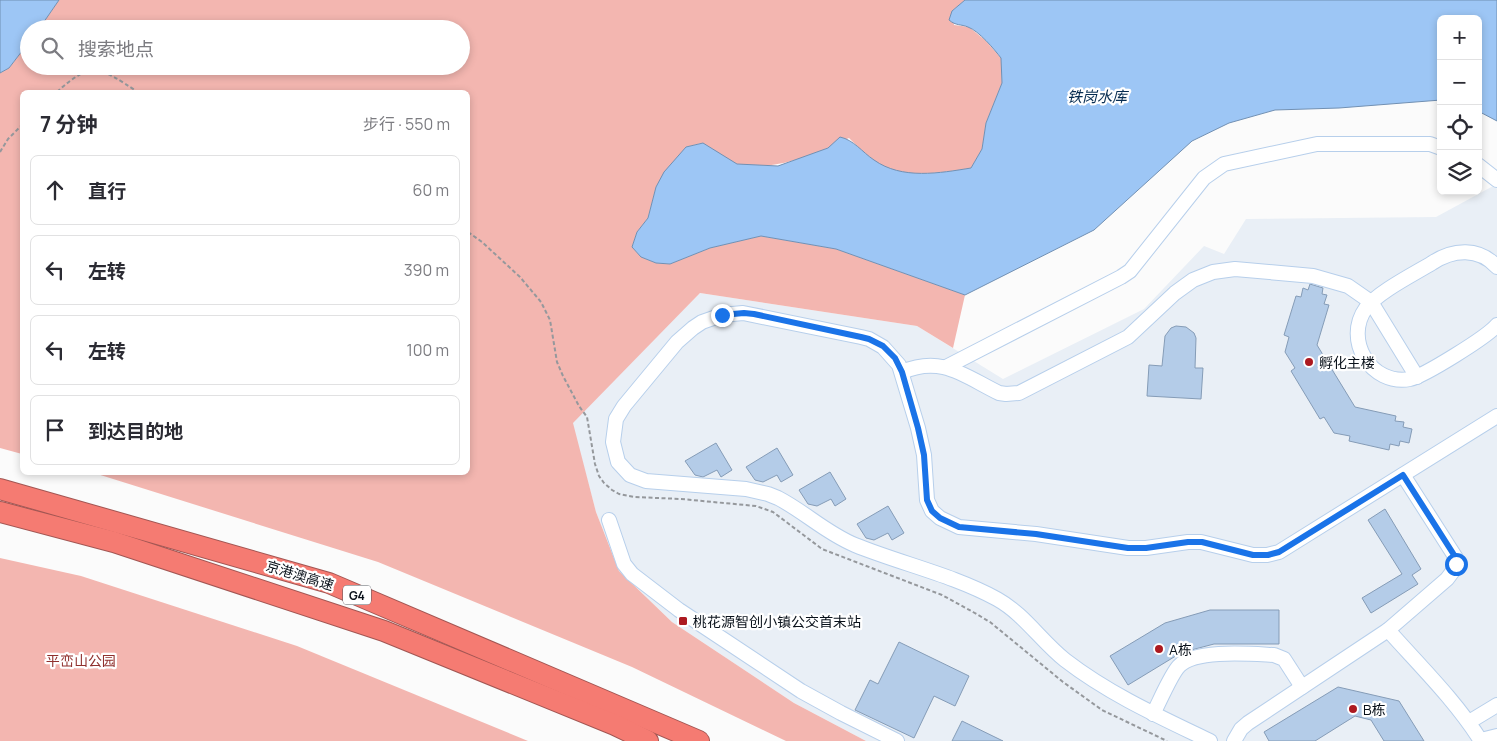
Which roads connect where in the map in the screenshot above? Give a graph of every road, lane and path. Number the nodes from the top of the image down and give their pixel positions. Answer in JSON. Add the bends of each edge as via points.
{"nodes":[{"id":1,"x":77,"y":75,"type":"edge"},
{"id":2,"x":110,"y":75,"type":"edge"},
{"id":3,"x":59,"y":90,"type":"edge"},
{"id":4,"x":135,"y":90,"type":"edge"},
{"id":5,"x":20,"y":126,"type":"edge"},
{"id":6,"x":1437,"y":147,"type":"edge"},
{"id":7,"x":0,"y":152,"type":"edge"},
{"id":8,"x":1482,"y":168,"type":"edge"},
{"id":9,"x":1497,"y":180,"type":"edge"},
{"id":10,"x":1497,"y":268,"type":"edge"},
{"id":11,"x":1371,"y":302,"type":"junction"},
{"id":12,"x":1496,"y":328,"type":"edge"},
{"id":13,"x":946,"y":367,"type":"junction"},
{"id":14,"x":902,"y":372,"type":"junction"},
{"id":15,"x":1417,"y":377,"type":"junction"},
{"id":16,"x":1497,"y":416,"type":"edge"},
{"id":17,"x":1403,"y":475,"type":"junction"},
{"id":18,"x":0,"y":488,"type":"edge"},
{"id":19,"x":0,"y":512,"type":"edge"},
{"id":20,"x":608,"y":520,"type":"dead end"},
{"id":21,"x":1388,"y":630,"type":"junction"},
{"id":22,"x":1302,"y":687,"type":"junction"},
{"id":23,"x":1497,"y":705,"type":"edge"},
{"id":24,"x":1153,"y":714,"type":"junction"},
{"id":25,"x":1469,"y":722,"type":"junction"},
{"id":26,"x":1497,"y":736,"type":"edge"},
{"id":27,"x":648,"y":741,"type":"edge"},
{"id":28,"x":699,"y":741,"type":"edge"},
{"id":29,"x":896,"y":741,"type":"edge"},
{"id":30,"x":1210,"y":741,"type":"edge"},
{"id":31,"x":1234,"y":741,"type":"edge"},
{"id":32,"x":1481,"y":741,"type":"edge"}],
"edges":[{"from":1,"to":3,"type":"path"},
{"from":2,"to":4,"type":"path"},
{"from":5,"to":7,"type":"path"},
{"from":6,"to":13,"type":"street","via":[[1318,144],[1224,164],[1204,178],[1130,271]]},
{"from":8,"to":9,"type":"street"},
{"from":10,"to":11,"type":"street","via":[[1472,252],[1446,254]]},
{"from":11,"to":13,"type":"street","via":[[1348,286],[1325,278],[1246,269],[1224,270],[1203,275],[1184,286],[1128,337],[1019,393],[999,393]]},
{"from":11,"to":15,"type":"street"},
{"from":11,"to":15,"type":"street","via":[[1358,324],[1358,342],[1364,359],[1384,376],[1401,380]]},
{"from":12,"to":15,"type":"street"},
{"from":13,"to":14,"type":"street","via":[[921,366]]},
{"from":14,"to":17,"type":"street","via":[[924,455],[927,500],[940,518],[959,527],[1036,534],[1128,548],[1202,542],[1253,555],[1268,555],[1279,552]]},
{"from":14,"to":24,"type":"street","via":[[883,346],[869,339],[754,314],[722,315],[702,322],[685,335],[624,406],[614,427],[614,450],[621,467],[635,478],[768,494],[854,545],[997,599],[1011,608],[1065,660],[1103,687]]},
{"from":16,"to":17,"type":"street"},
{"from":17,"to":21,"type":"street","via":[[1456,558],[1456,564],[1447,579]]},
{"from":18,"to":28,"type":"highway","name":"京港澳高速","number":"G4","via":[[329,583]]},
{"from":19,"to":27,"type":"highway","name":"京港澳高速","number":"G4","via":[[114,542],[384,631]]},
{"from":20,"to":29,"type":"street","via":[[624,564],[632,574],[801,691]]},
{"from":21,"to":22,"type":"street"},
{"from":21,"to":25,"type":"street"},
{"from":22,"to":24,"type":"street","via":[[1284,659],[1274,654],[1211,654],[1179,666]]},
{"from":22,"to":31,"type":"street","via":[[1248,723]]},
{"from":23,"to":25,"type":"street"},
{"from":24,"to":30,"type":"street"},
{"from":25,"to":32,"type":"street"},
{"from":26,"to":32,"type":"street"}]}
